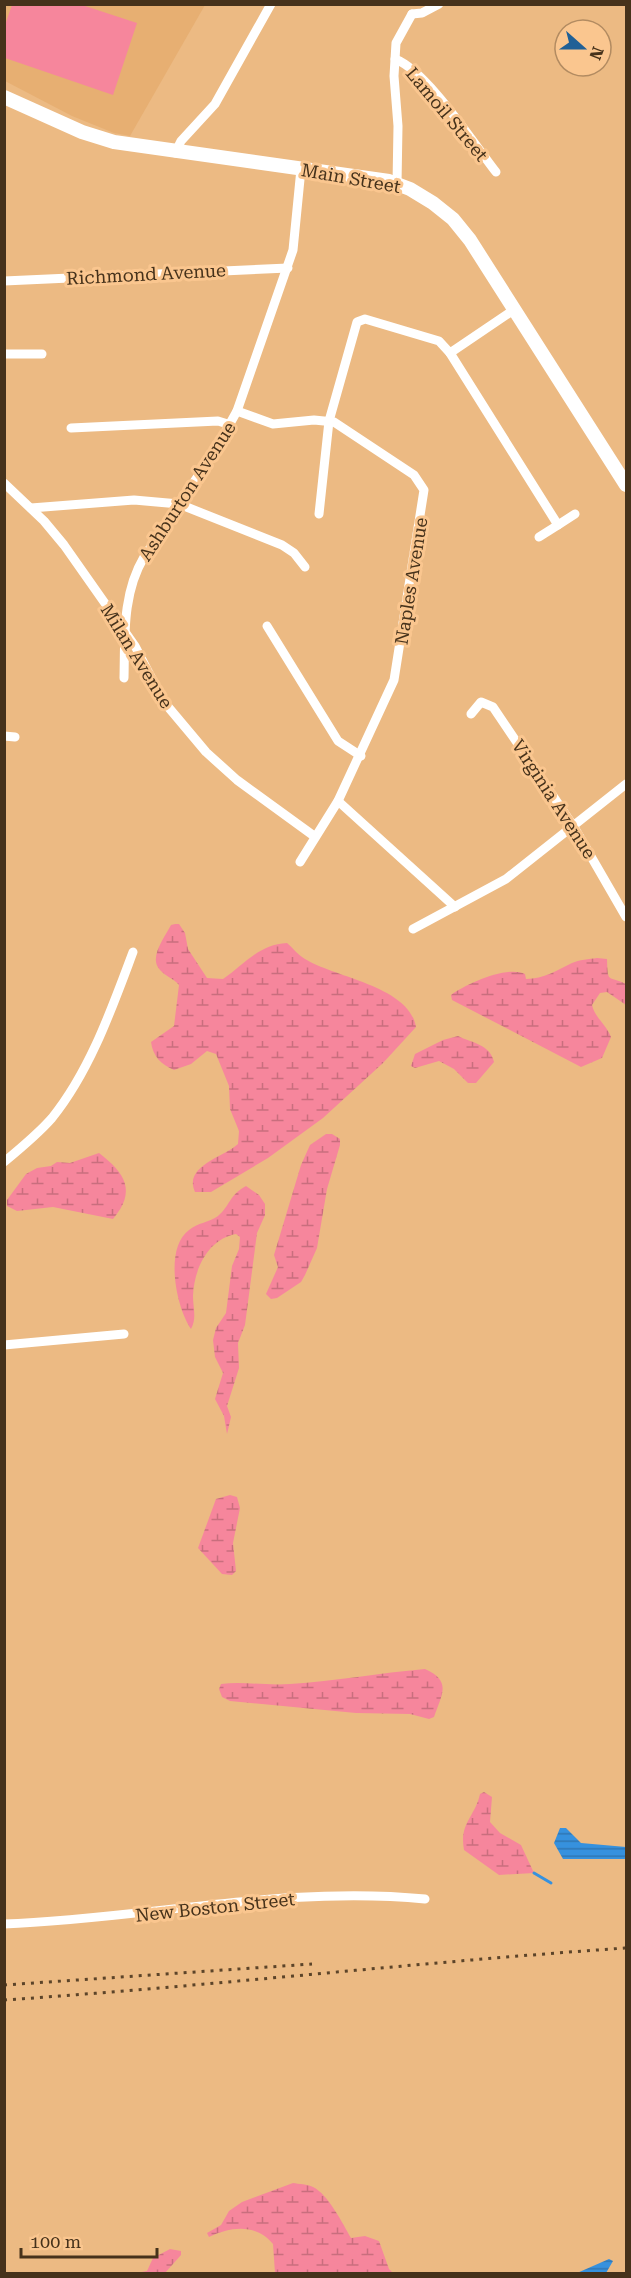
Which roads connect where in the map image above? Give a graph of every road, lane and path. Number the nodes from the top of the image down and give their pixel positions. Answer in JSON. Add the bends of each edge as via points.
{"nodes":[{"id":1,"x":271,"y":4,"type":"edge"},
{"id":2,"x":439,"y":4,"type":"edge"},
{"id":3,"x":411,"y":9,"type":"edge"},
{"id":4,"x":395,"y":59,"type":"junction"},
{"id":5,"x":4,"y":98,"type":"edge"},
{"id":6,"x":175,"y":153,"type":"junction"},
{"id":7,"x":301,"y":169,"type":"junction"},
{"id":8,"x":496,"y":172,"type":"dead end"},
{"id":9,"x":397,"y":184,"type":"junction"},
{"id":10,"x":288,"y":268,"type":"junction"},
{"id":11,"x":4,"y":281,"type":"edge"},
{"id":12,"x":515,"y":309,"type":"junction"},
{"id":13,"x":450,"y":353,"type":"junction"},
{"id":14,"x":4,"y":354,"type":"edge"},
{"id":15,"x":42,"y":354,"type":"dead end"},
{"id":16,"x":237,"y":411,"type":"junction"},
{"id":17,"x":329,"y":421,"type":"junction"},
{"id":18,"x":231,"y":425,"type":"junction"},
{"id":19,"x":71,"y":428,"type":"dead end"},
{"id":20,"x":4,"y":483,"type":"edge"},
{"id":21,"x":627,"y":485,"type":"edge"},
{"id":22,"x":179,"y":504,"type":"junction"},
{"id":23,"x":31,"y":508,"type":"junction"},
{"id":24,"x":319,"y":514,"type":"dead end"},
{"id":25,"x":575,"y":514,"type":"dead end"},
{"id":26,"x":558,"y":525,"type":"junction"},
{"id":27,"x":539,"y":537,"type":"dead end"},
{"id":28,"x":305,"y":567,"type":"dead end"},
{"id":29,"x":267,"y":626,"type":"dead end"},
{"id":30,"x":125,"y":632,"type":"junction"},
{"id":31,"x":124,"y":678,"type":"dead end"},
{"id":32,"x":471,"y":714,"type":"dead end"},
{"id":33,"x":4,"y":736,"type":"edge"},
{"id":34,"x":15,"y":737,"type":"dead end"},
{"id":35,"x":360,"y":756,"type":"junction"},
{"id":36,"x":627,"y":784,"type":"edge"},
{"id":37,"x":338,"y":801,"type":"junction"},
{"id":38,"x":574,"y":827,"type":"junction"},
{"id":39,"x":314,"y":836,"type":"junction"},
{"id":40,"x":300,"y":862,"type":"dead end"},
{"id":41,"x":455,"y":907,"type":"junction"},
{"id":42,"x":627,"y":917,"type":"edge"},
{"id":43,"x":413,"y":929,"type":"dead end"},
{"id":44,"x":133,"y":952,"type":"dead end"},
{"id":45,"x":4,"y":1162,"type":"edge"},
{"id":46,"x":124,"y":1334,"type":"dead end"},
{"id":47,"x":4,"y":1344,"type":"edge"},
{"id":48,"x":425,"y":1899,"type":"dead end"},
{"id":49,"x":4,"y":1924,"type":"edge"}],
"edges":[{"from":1,"to":6,"type":"street","via":[[215,104]]},
{"from":2,"to":3,"type":"street","via":[[430,10]]},
{"from":3,"to":4,"type":"street","via":[[398,38]]},
{"from":4,"to":8,"type":"street","name":"Lamoil Street","via":[[418,74]]},
{"from":4,"to":9,"type":"street"},
{"from":5,"to":6,"type":"main road","name":"Main Street","via":[[104,140]]},
{"from":6,"to":7,"type":"main road","name":"Main Street"},
{"from":7,"to":9,"type":"main road","name":"Main Street"},
{"from":7,"to":10,"type":"street","name":"Ashburton Avenue","via":[[297,232]]},
{"from":9,"to":12,"type":"main road","name":"Main Street","via":[[422,195],[453,219]]},
{"from":10,"to":11,"type":"street","name":"Richmond Avenue"},
{"from":10,"to":16,"type":"street","name":"Ashburton Avenue"},
{"from":12,"to":13,"type":"street"},
{"from":12,"to":21,"type":"main road","name":"Main Street"},
{"from":13,"to":17,"type":"street","via":[[439,341],[359,320]]},
{"from":13,"to":26,"type":"street"},
{"from":14,"to":15,"type":"street"},
{"from":16,"to":17,"type":"street","via":[[273,424]]},
{"from":16,"to":18,"type":"street","name":"Ashburton Avenue"},
{"from":17,"to":24,"type":"street"},
{"from":17,"to":35,"type":"street","name":"Naples Avenue","via":[[414,475],[424,490],[397,670]]},
{"from":18,"to":19,"type":"street","via":[[218,421]]},
{"from":18,"to":22,"type":"street","name":"Ashburton Avenue"},
{"from":20,"to":23,"type":"street","name":"Milan Avenue"},
{"from":22,"to":23,"type":"street","via":[[134,500]]},
{"from":22,"to":28,"type":"street","via":[[274,541],[291,550]]},
{"from":22,"to":30,"type":"street","name":"Ashburton Avenue","via":[[136,573]]},
{"from":23,"to":30,"type":"street","name":"Milan Avenue","via":[[64,545]]},
{"from":25,"to":26,"type":"street"},
{"from":26,"to":27,"type":"street"},
{"from":29,"to":35,"type":"street","via":[[338,741]]},
{"from":30,"to":31,"type":"street","name":"Ashburton Avenue"},
{"from":30,"to":39,"type":"street","name":"Milan Avenue","via":[[164,702],[206,752],[237,780]]},
{"from":32,"to":38,"type":"street","name":"Virginia Avenue","via":[[481,702],[494,707]]},
{"from":33,"to":34,"type":"street"},
{"from":35,"to":37,"type":"street","name":"Naples Avenue"},
{"from":36,"to":38,"type":"street"},
{"from":37,"to":39,"type":"street","name":"Naples Avenue"},
{"from":37,"to":41,"type":"street"},
{"from":38,"to":41,"type":"street","via":[[506,879]]},
{"from":38,"to":42,"type":"street","name":"Virginia Avenue"},
{"from":39,"to":40,"type":"street","name":"Naples Avenue"},
{"from":41,"to":43,"type":"street"},
{"from":44,"to":45,"type":"street","via":[[99,1036],[69,1093],[50,1120]]},
{"from":46,"to":47,"type":"street"},
{"from":48,"to":49,"type":"street","name":"New Boston Street","via":[[357,1895]]}]}
